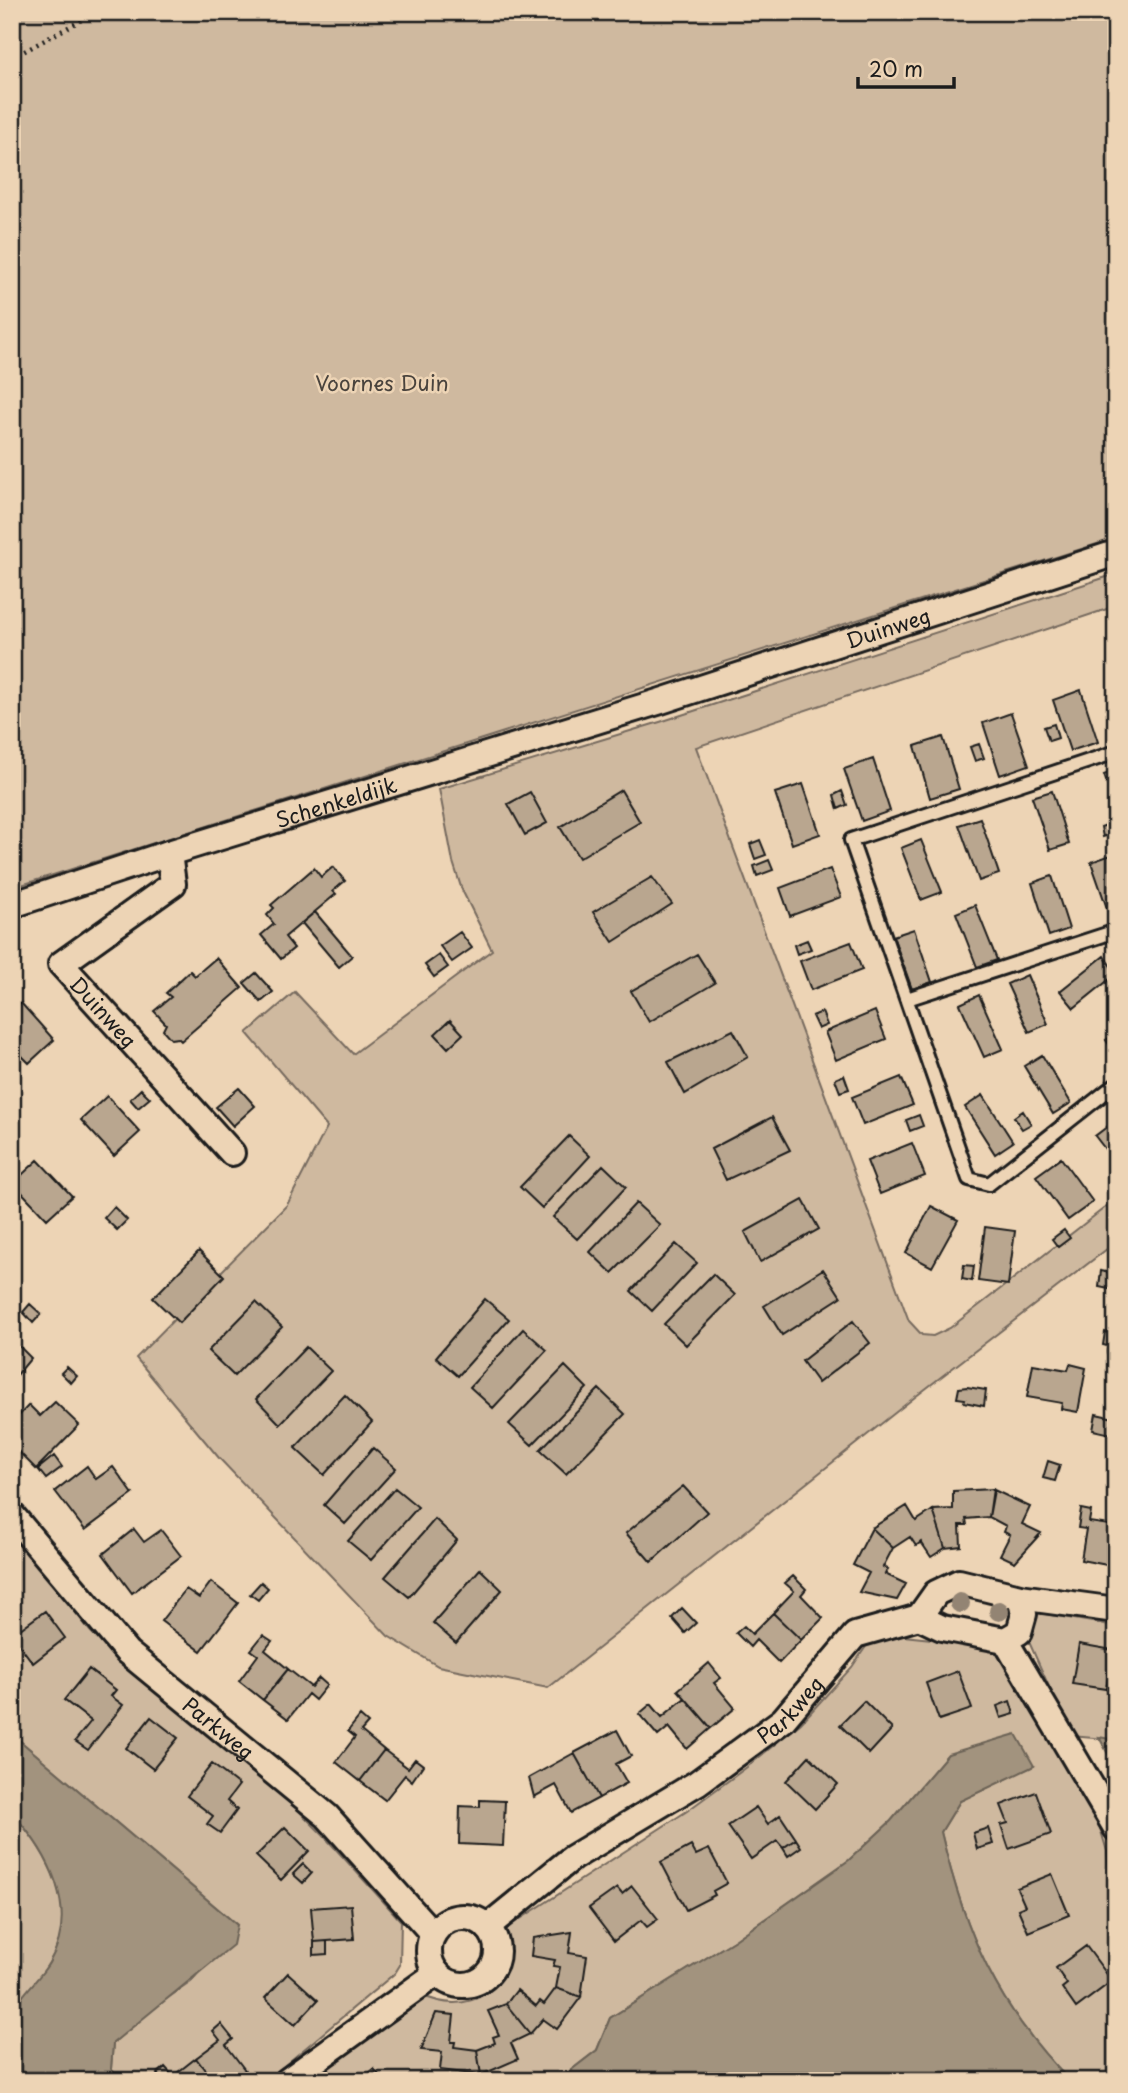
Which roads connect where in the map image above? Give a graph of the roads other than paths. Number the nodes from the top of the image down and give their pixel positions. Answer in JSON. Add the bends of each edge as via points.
{"nodes":[{"id":1,"x":1116,"y":553,"type":"edge"},
{"id":2,"x":660,"y":701,"type":"joint"},
{"id":3,"x":1116,"y":752,"type":"edge"},
{"id":4,"x":169,"y":853,"type":"junction"},
{"id":5,"x":12,"y":905,"type":"edge"},
{"id":6,"x":1116,"y":931,"type":"edge"},
{"id":7,"x":907,"y":999,"type":"junction"},
{"id":8,"x":1116,"y":1084,"type":"edge"},
{"id":9,"x":232,"y":1153,"type":"dead end"},
{"id":10,"x":12,"y":1515,"type":"edge"},
{"id":11,"x":1020,"y":1597,"type":"junction"},
{"id":12,"x":1116,"y":1611,"type":"edge"},
{"id":13,"x":919,"y":1617,"type":"junction"},
{"id":14,"x":1005,"y":1640,"type":"junction"},
{"id":15,"x":1113,"y":1824,"type":"edge"},
{"id":16,"x":1116,"y":1851,"type":"edge"},
{"id":17,"x":487,"y":1927,"type":"junction"},
{"id":18,"x":433,"y":1934,"type":"junction"},
{"id":19,"x":437,"y":1973,"type":"junction"},
{"id":20,"x":287,"y":2081,"type":"edge"}],
"edges":[{"from":1,"to":2,"type":"street","name":"Duinweg"},
{"from":2,"to":4,"type":"street","name":"Schenkeldijk"},
{"from":3,"to":7,"type":"lane","via":[[851,840]]},
{"from":4,"to":5,"type":"street","name":"Schenkeldijk"},
{"from":4,"to":9,"type":"street","name":"Duinweg","via":[[173,884],[61,964]]},
{"from":6,"to":7,"type":"lane"},
{"from":7,"to":8,"type":"lane","via":[[969,1179],[989,1184]]},
{"from":10,"to":18,"type":"street","name":"Parkweg","via":[[127,1651],[327,1816]]},
{"from":11,"to":12,"type":"street"},
{"from":11,"to":13,"type":"street","via":[[960,1582],[936,1593]]},
{"from":11,"to":14,"type":"street","via":[[1024,1614],[1019,1632]]},
{"from":13,"to":14,"type":"street","via":[[942,1628]]},
{"from":13,"to":17,"type":"street","name":"Parkweg","via":[[855,1635],[783,1720],[697,1783],[572,1858]]},
{"from":14,"to":15,"type":"street"},
{"from":15,"to":16,"type":"street"},
{"from":17,"to":18,"type":"street","via":[[458,1917]]},
{"from":17,"to":19,"type":"street","via":[[496,1957],[485,1976],[455,1984]]},
{"from":18,"to":19,"type":"street","via":[[429,1954]]},
{"from":19,"to":20,"type":"street"}]}
